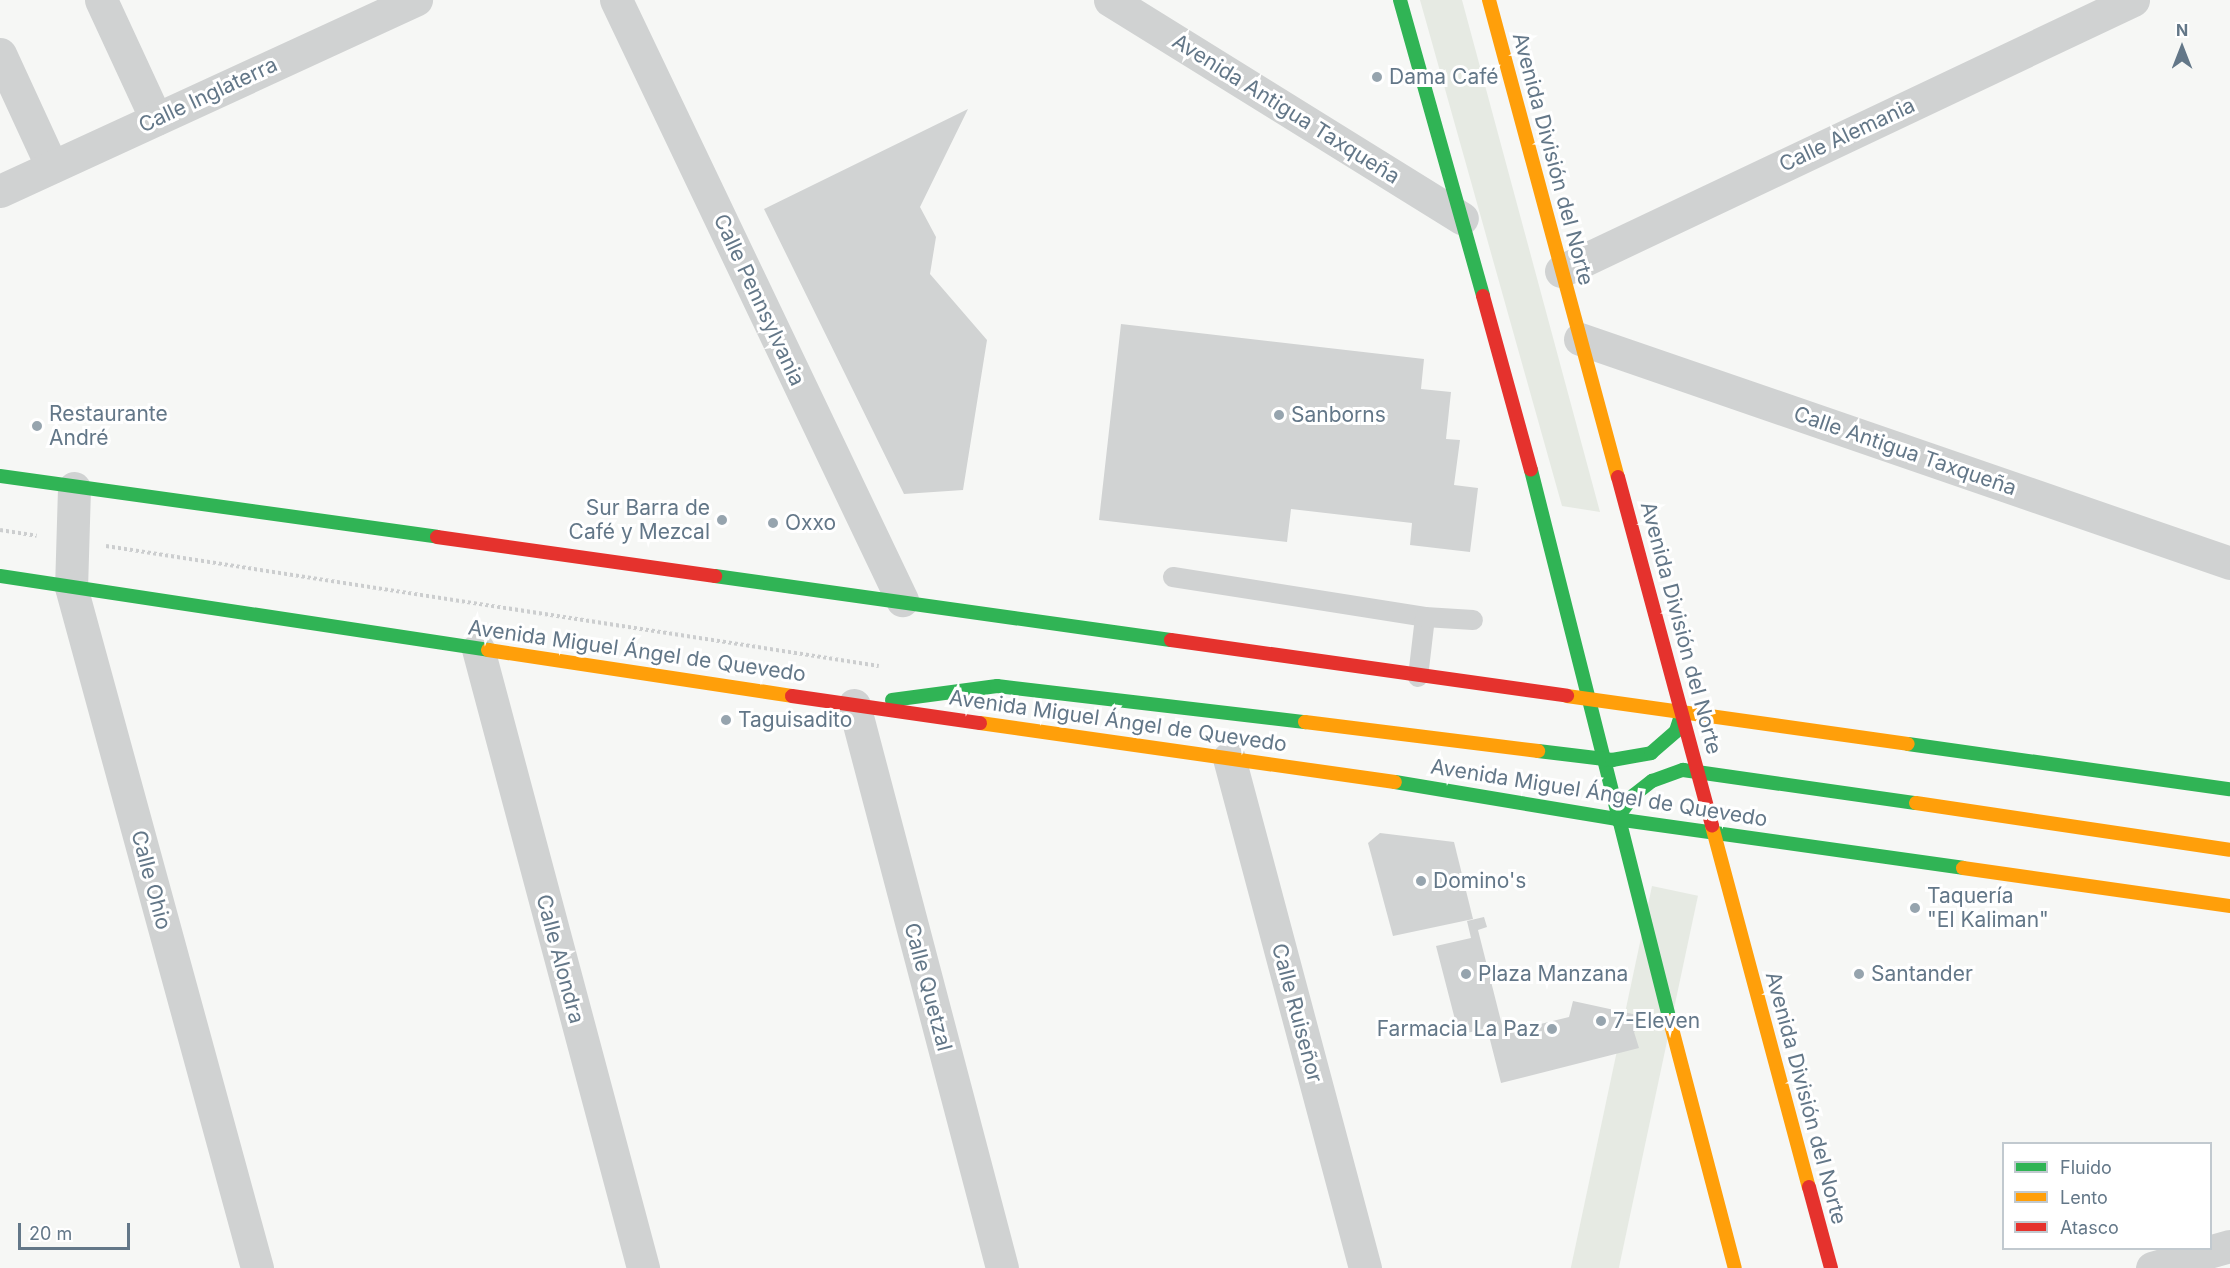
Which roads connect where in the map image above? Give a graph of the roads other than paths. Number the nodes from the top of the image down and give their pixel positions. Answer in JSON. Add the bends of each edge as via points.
{"nodes":[{"id":1,"x":101,"y":0,"type":"edge"},
{"id":2,"x":416,"y":0,"type":"edge"},
{"id":3,"x":616,"y":0,"type":"edge"},
{"id":4,"x":1110,"y":0,"type":"edge"},
{"id":5,"x":1400,"y":0,"type":"edge"},
{"id":6,"x":1489,"y":0,"type":"edge"},
{"id":7,"x":2133,"y":0,"type":"edge"},
{"id":8,"x":0,"y":54,"type":"edge"},
{"id":9,"x":156,"y":119,"type":"junction"},
{"id":10,"x":52,"y":167,"type":"junction"},
{"id":11,"x":0,"y":191,"type":"edge"},
{"id":12,"x":1462,"y":218,"type":"junction"},
{"id":13,"x":1561,"y":270,"type":"junction"},
{"id":14,"x":1580,"y":339,"type":"junction"},
{"id":15,"x":0,"y":476,"type":"edge"},
{"id":16,"x":74,"y":488,"type":"junction"},
{"id":17,"x":2230,"y":563,"type":"edge"},
{"id":18,"x":0,"y":576,"type":"edge"},
{"id":19,"x":1173,"y":577,"type":"dead end"},
{"id":20,"x":71,"y":586,"type":"junction"},
{"id":21,"x":902,"y":600,"type":"junction"},
{"id":22,"x":1425,"y":616,"type":"junction"},
{"id":23,"x":1473,"y":620,"type":"dead end"},
{"id":24,"x":478,"y":649,"type":"junction"},
{"id":25,"x":1418,"y":676,"type":"junction"},
{"id":26,"x":1590,"y":700,"type":"junction"},
{"id":27,"x":854,"y":705,"type":"junction"},
{"id":28,"x":1682,"y":711,"type":"junction"},
{"id":29,"x":1228,"y":758,"type":"junction"},
{"id":30,"x":1603,"y":759,"type":"junction"},
{"id":31,"x":1697,"y":770,"type":"junction"},
{"id":32,"x":2230,"y":789,"type":"edge"},
{"id":33,"x":1616,"y":819,"type":"junction"},
{"id":34,"x":1712,"y":833,"type":"junction"},
{"id":35,"x":2230,"y":850,"type":"edge"},
{"id":36,"x":2230,"y":906,"type":"edge"},
{"id":37,"x":2230,"y":1246,"type":"edge"},
{"id":38,"x":2171,"y":1266,"type":"edge"},
{"id":39,"x":257,"y":1268,"type":"edge"},
{"id":40,"x":643,"y":1268,"type":"edge"},
{"id":41,"x":1002,"y":1268,"type":"edge"},
{"id":42,"x":1365,"y":1268,"type":"edge"},
{"id":43,"x":1735,"y":1268,"type":"edge"},
{"id":44,"x":1831,"y":1268,"type":"edge"}],
"edges":[{"from":1,"to":9,"type":"street"},
{"from":2,"to":9,"type":"street","name":"Calle Inglaterra"},
{"from":3,"to":21,"type":"street","name":"Calle Pennsylvania"},
{"from":4,"to":12,"type":"street","name":"Avenida Antigua Taxqueña"},
{"from":5,"to":12,"type":"main road"},
{"from":6,"to":13,"type":"main road","name":"Avenida División del Norte"},
{"from":7,"to":13,"type":"street","name":"Calle Alemania"},
{"from":8,"to":10,"type":"street"},
{"from":9,"to":10,"type":"street","name":"Calle Inglaterra"},
{"from":10,"to":11,"type":"street","name":"Calle Inglaterra"},
{"from":12,"to":26,"type":"main road"},
{"from":13,"to":14,"type":"main road","name":"Avenida División del Norte"},
{"from":14,"to":17,"type":"street","name":"Calle Antigua Taxqueña"},
{"from":14,"to":28,"type":"main road","name":"Avenida División del Norte"},
{"from":15,"to":16,"type":"main road"},
{"from":16,"to":20,"type":"street","name":"Calle Ohio"},
{"from":16,"to":21,"type":"main road"},
{"from":18,"to":20,"type":"main road","name":"Avenida Miguel Ángel de Quevedo"},
{"from":19,"to":22,"type":"lane"},
{"from":20,"to":24,"type":"main road","name":"Avenida Miguel Ángel de Quevedo"},
{"from":20,"to":39,"type":"street","name":"Calle Ohio"},
{"from":21,"to":25,"type":"main road"},
{"from":22,"to":23,"type":"lane"},
{"from":22,"to":25,"type":"lane"},
{"from":24,"to":27,"type":"main road","name":"Avenida Miguel Ángel de Quevedo"},
{"from":24,"to":40,"type":"street","name":"Calle Alondra"},
{"from":25,"to":26,"type":"main road"},
{"from":26,"to":28,"type":"main road"},
{"from":26,"to":30,"type":"main road"},
{"from":27,"to":29,"type":"main road","name":"Avenida Miguel Ángel de Quevedo"},
{"from":27,"to":30,"type":"main road","via":[[997,686],[1032,688]]},
{"from":27,"to":41,"type":"street","name":"Calle Quetzal"},
{"from":28,"to":30,"type":"main road","via":[[1676,732],[1651,753],[1628,760]]},
{"from":28,"to":31,"type":"main road","name":"Avenida División del Norte"},
{"from":28,"to":32,"type":"main road"},
{"from":29,"to":33,"type":"main road","name":"Avenida Miguel Ángel de Quevedo"},
{"from":29,"to":42,"type":"street","name":"Calle Ruiseñor"},
{"from":30,"to":33,"type":"main road"},
{"from":31,"to":33,"type":"main road","via":[[1683,770],[1653,782],[1634,795]]},
{"from":31,"to":34,"type":"main road","name":"Avenida División del Norte"},
{"from":31,"to":35,"type":"main road"},
{"from":33,"to":34,"type":"main road","name":"Avenida Miguel Ángel de Quevedo"},
{"from":33,"to":43,"type":"main road"},
{"from":34,"to":36,"type":"main road","name":"Avenida Miguel Ángel de Quevedo"},
{"from":34,"to":44,"type":"main road","name":"Avenida División del Norte"},
{"from":37,"to":38,"type":"street"}]}
